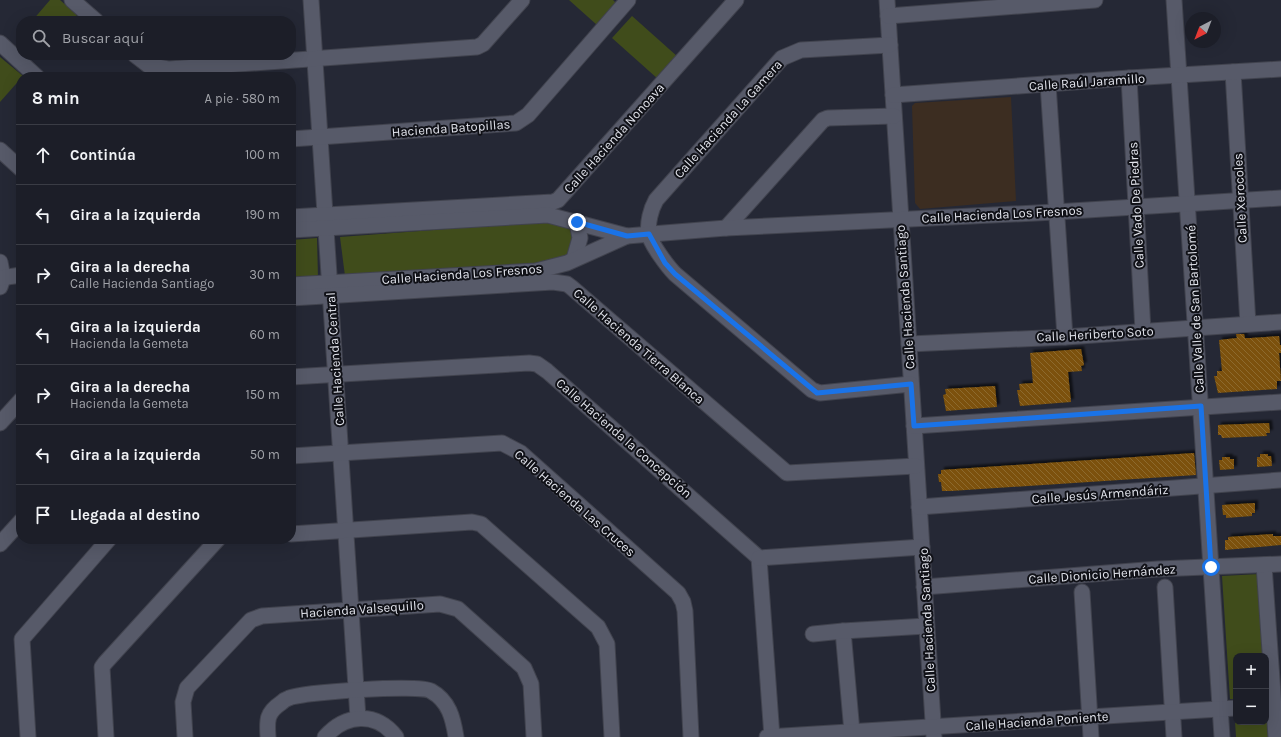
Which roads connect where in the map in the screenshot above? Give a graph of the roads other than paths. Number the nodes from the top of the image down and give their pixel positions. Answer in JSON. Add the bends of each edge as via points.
{"nodes":[{"id":1,"x":72,"y":0,"type":"edge"},
{"id":2,"x":311,"y":0,"type":"edge"},
{"id":3,"x":522,"y":0,"type":"edge"},
{"id":4,"x":628,"y":0,"type":"edge"},
{"id":5,"x":736,"y":0,"type":"edge"},
{"id":6,"x":887,"y":0,"type":"edge"},
{"id":7,"x":1095,"y":0,"type":"edge"},
{"id":8,"x":1174,"y":0,"type":"edge"},
{"id":9,"x":90,"y":16,"type":"edge"},
{"id":10,"x":888,"y":16,"type":"junction"},
{"id":11,"x":0,"y":43,"type":"edge"},
{"id":12,"x":890,"y":45,"type":"junction"},
{"id":13,"x":16,"y":58,"type":"edge"},
{"id":14,"x":315,"y":58,"type":"junction"},
{"id":15,"x":296,"y":59,"type":"edge"},
{"id":16,"x":18,"y":60,"type":"edge"},
{"id":17,"x":142,"y":60,"type":"edge"},
{"id":18,"x":288,"y":60,"type":"edge"},
{"id":19,"x":1281,"y":69,"type":"edge"},
{"id":20,"x":32,"y":72,"type":"edge"},
{"id":21,"x":1233,"y":72,"type":"junction"},
{"id":22,"x":1180,"y":76,"type":"junction"},
{"id":23,"x":1129,"y":78,"type":"junction"},
{"id":24,"x":1048,"y":84,"type":"junction"},
{"id":25,"x":893,"y":95,"type":"junction"},
{"id":26,"x":894,"y":116,"type":"junction"},
{"id":27,"x":319,"y":137,"type":"junction"},
{"id":28,"x":296,"y":139,"type":"edge"},
{"id":29,"x":0,"y":150,"type":"edge"},
{"id":30,"x":16,"y":164,"type":"edge"},
{"id":31,"x":1281,"y":198,"type":"edge"},
{"id":32,"x":1240,"y":201,"type":"junction"},
{"id":33,"x":1189,"y":205,"type":"junction"},
{"id":34,"x":1135,"y":207,"type":"junction"},
{"id":35,"x":1056,"y":212,"type":"junction"},
{"id":36,"x":296,"y":218,"type":"edge"},
{"id":37,"x":900,"y":219,"type":"junction"},
{"id":38,"x":326,"y":221,"type":"junction"},
{"id":39,"x":577,"y":222,"type":"junction"},
{"id":40,"x":726,"y":228,"type":"junction"},
{"id":41,"x":296,"y":229,"type":"edge"},
{"id":42,"x":649,"y":234,"type":"junction"},
{"id":43,"x":627,"y":236,"type":"junction"},
{"id":44,"x":574,"y":259,"type":"junction"},
{"id":45,"x":0,"y":262,"type":"edge"},
{"id":46,"x":16,"y":276,"type":"edge"},
{"id":47,"x":1,"y":281,"type":"edge"},
{"id":48,"x":296,"y":286,"type":"edge"},
{"id":49,"x":330,"y":289,"type":"junction"},
{"id":50,"x":296,"y":297,"type":"edge"},
{"id":51,"x":1281,"y":322,"type":"edge"},
{"id":52,"x":1248,"y":324,"type":"junction"},
{"id":53,"x":1196,"y":328,"type":"junction"},
{"id":54,"x":1143,"y":331,"type":"junction"},
{"id":55,"x":1065,"y":336,"type":"junction"},
{"id":56,"x":909,"y":344,"type":"junction"},
{"id":57,"x":336,"y":374,"type":"junction"},
{"id":58,"x":296,"y":377,"type":"edge"},
{"id":59,"x":911,"y":384,"type":"junction"},
{"id":60,"x":1281,"y":402,"type":"edge"},
{"id":61,"x":16,"y":405,"type":"edge"},
{"id":62,"x":1201,"y":406,"type":"junction"},
{"id":63,"x":0,"y":423,"type":"edge"},
{"id":64,"x":914,"y":426,"type":"junction"},
{"id":65,"x":341,"y":453,"type":"junction"},
{"id":66,"x":296,"y":456,"type":"edge"},
{"id":67,"x":916,"y":466,"type":"junction"},
{"id":68,"x":1281,"y":480,"type":"edge"},
{"id":69,"x":1206,"y":486,"type":"junction"},
{"id":70,"x":919,"y":507,"type":"junction"},
{"id":71,"x":16,"y":526,"type":"edge"},
{"id":72,"x":346,"y":531,"type":"junction"},
{"id":73,"x":296,"y":534,"type":"edge"},
{"id":74,"x":0,"y":544,"type":"edge"},
{"id":75,"x":105,"y":544,"type":"edge"},
{"id":76,"x":211,"y":544,"type":"edge"},
{"id":77,"x":922,"y":548,"type":"junction"},
{"id":78,"x":759,"y":558,"type":"junction"},
{"id":79,"x":1281,"y":564,"type":"edge"},
{"id":80,"x":1264,"y":565,"type":"junction"},
{"id":81,"x":1211,"y":567,"type":"junction"},
{"id":82,"x":924,"y":587,"type":"junction"},
{"id":83,"x":1165,"y":587,"type":"dead end"},
{"id":84,"x":1082,"y":592,"type":"dead end"},
{"id":85,"x":351,"y":609,"type":"junction"},
{"id":86,"x":926,"y":626,"type":"junction"},
{"id":87,"x":844,"y":631,"type":"junction"},
{"id":88,"x":813,"y":634,"type":"dead end"},
{"id":89,"x":357,"y":690,"type":"junction"},
{"id":90,"x":1274,"y":705,"type":"edge"},
{"id":91,"x":1233,"y":708,"type":"edge"},
{"id":92,"x":1220,"y":709,"type":"junction"},
{"id":93,"x":1172,"y":712,"type":"junction"},
{"id":94,"x":1090,"y":717,"type":"junction"},
{"id":95,"x":358,"y":718,"type":"junction"},
{"id":96,"x":852,"y":732,"type":"junction"},
{"id":97,"x":933,"y":732,"type":"edge"},
{"id":98,"x":28,"y":737,"type":"edge"},
{"id":99,"x":106,"y":737,"type":"edge"},
{"id":100,"x":185,"y":737,"type":"edge"},
{"id":101,"x":268,"y":737,"type":"edge"},
{"id":102,"x":325,"y":737,"type":"edge"},
{"id":103,"x":396,"y":737,"type":"edge"},
{"id":104,"x":456,"y":737,"type":"edge"},
{"id":105,"x":534,"y":737,"type":"edge"},
{"id":106,"x":612,"y":737,"type":"edge"},
{"id":107,"x":691,"y":737,"type":"edge"},
{"id":108,"x":767,"y":737,"type":"edge"},
{"id":109,"x":772,"y":737,"type":"edge"},
{"id":110,"x":1091,"y":737,"type":"edge"},
{"id":111,"x":1174,"y":737,"type":"edge"},
{"id":112,"x":1222,"y":737,"type":"edge"},
{"id":113,"x":1276,"y":737,"type":"edge"}],
"edges":[{"from":1,"to":9,"type":"street"},
{"from":2,"to":14,"type":"street","name":"Calle Hacienda Central"},
{"from":3,"to":14,"type":"street","via":[[477,47]]},
{"from":4,"to":27,"type":"street","name":"Hacienda Batopillas","via":[[522,120],[516,123]]},
{"from":5,"to":38,"type":"street","name":"Calle Hacienda Nonoava","via":[[558,200]]},
{"from":6,"to":10,"type":"street","name":"Calle Hacienda Santiago"},
{"from":7,"to":10,"type":"street"},
{"from":8,"to":22,"type":"street","name":"Calle Valle de San Bartolomé"},
{"from":10,"to":12,"type":"street","name":"Calle Hacienda Santiago"},
{"from":11,"to":13,"type":"street"},
{"from":12,"to":25,"type":"street","name":"Calle Hacienda Santiago"},
{"from":12,"to":42,"type":"street","name":"Calle Hacienda La Gamera","via":[[801,50],[782,58],[656,200],[651,213]]},
{"from":14,"to":15,"type":"street"},
{"from":14,"to":27,"type":"street","name":"Calle Hacienda Central"},
{"from":16,"to":20,"type":"street"},
{"from":17,"to":18,"type":"street","via":[[148,65],[169,69]]},
{"from":19,"to":21,"type":"street","name":"Calle Raúl Jaramillo"},
{"from":21,"to":22,"type":"street","name":"Calle Raúl Jaramillo"},
{"from":21,"to":32,"type":"street","name":"Calle Xerocoles"},
{"from":22,"to":23,"type":"street","name":"Calle Raúl Jaramillo"},
{"from":22,"to":33,"type":"street","name":"Calle Valle de San Bartolomé"},
{"from":23,"to":24,"type":"street","name":"Calle Raúl Jaramillo"},
{"from":23,"to":34,"type":"street","name":"Calle Vado De Piedras"},
{"from":24,"to":25,"type":"street","name":"Calle Raúl Jaramillo"},
{"from":24,"to":35,"type":"street"},
{"from":25,"to":26,"type":"street","name":"Calle Hacienda Santiago"},
{"from":26,"to":37,"type":"street","name":"Calle Hacienda Santiago"},
{"from":26,"to":40,"type":"street","via":[[823,120]]},
{"from":27,"to":28,"type":"street","name":"Hacienda Batopillas"},
{"from":27,"to":38,"type":"street","name":"Calle Hacienda Central"},
{"from":29,"to":30,"type":"street"},
{"from":31,"to":32,"type":"street","name":"Calle Hacienda Los Fresnos"},
{"from":32,"to":33,"type":"street","name":"Calle Hacienda Los Fresnos"},
{"from":32,"to":52,"type":"street","name":"Calle Xerocoles"},
{"from":33,"to":34,"type":"street","name":"Calle Hacienda Los Fresnos"},
{"from":33,"to":53,"type":"street","name":"Calle Valle de San Bartolomé"},
{"from":34,"to":35,"type":"street","name":"Calle Hacienda Los Fresnos"},
{"from":34,"to":54,"type":"street","name":"Calle Vado De Piedras"},
{"from":35,"to":37,"type":"street","name":"Calle Hacienda Los Fresnos"},
{"from":35,"to":55,"type":"street"},
{"from":36,"to":38,"type":"street","name":"Calle Hacienda Nonoava"},
{"from":37,"to":40,"type":"street","name":"Calle Hacienda Los Fresnos"},
{"from":37,"to":56,"type":"street","name":"Calle Hacienda Santiago"},
{"from":38,"to":39,"type":"street","name":"Calle Hacienda Los Fresnos","via":[[548,215]]},
{"from":38,"to":41,"type":"street","name":"Calle Hacienda Los Fresnos"},
{"from":38,"to":49,"type":"street","name":"Calle Hacienda Central"},
{"from":39,"to":43,"type":"street","name":"Calle Hacienda Los Fresnos"},
{"from":39,"to":44,"type":"street","via":[[580,238]]},
{"from":40,"to":42,"type":"street","name":"Calle Hacienda Los Fresnos"},
{"from":42,"to":43,"type":"street","name":"Calle Hacienda Los Fresnos"},
{"from":42,"to":59,"type":"street","via":[[665,263],[675,274],[812,390],[820,393]]},
{"from":43,"to":44,"type":"street","name":"Calle Hacienda Los Fresnos"},
{"from":44,"to":49,"type":"street","name":"Calle Hacienda Los Fresnos","via":[[536,271]]},
{"from":45,"to":47,"type":"street"},
{"from":46,"to":47,"type":"street"},
{"from":48,"to":49,"type":"street","name":"Calle Hacienda Los Fresnos"},
{"from":49,"to":50,"type":"street","name":"Calle Hacienda Tierra Blanca"},
{"from":49,"to":57,"type":"street","name":"Calle Hacienda Central"},
{"from":49,"to":67,"type":"street","name":"Calle Hacienda Tierra Blanca","via":[[563,283],[571,287],[787,473]]},
{"from":51,"to":52,"type":"street","name":"Calle Heriberto Soto"},
{"from":52,"to":53,"type":"street","name":"Calle Heriberto Soto"},
{"from":53,"to":54,"type":"street","name":"Calle Heriberto Soto"},
{"from":53,"to":62,"type":"street","name":"Calle Valle de San Bartolomé"},
{"from":54,"to":55,"type":"street","name":"Calle Heriberto Soto"},
{"from":55,"to":56,"type":"street","name":"Calle Heriberto Soto"},
{"from":56,"to":59,"type":"street","name":"Calle Hacienda Santiago"},
{"from":57,"to":58,"type":"street","name":"Calle Hacienda la Concepción"},
{"from":57,"to":65,"type":"street","name":"Calle Hacienda Central"},
{"from":57,"to":78,"type":"street","name":"Calle Hacienda la Concepción","via":[[537,364]]},
{"from":59,"to":64,"type":"street","name":"Calle Hacienda Santiago"},
{"from":60,"to":62,"type":"street"},
{"from":61,"to":63,"type":"street"},
{"from":62,"to":64,"type":"street"},
{"from":62,"to":69,"type":"street","name":"Calle Valle de San Bartolomé"},
{"from":64,"to":67,"type":"street","name":"Calle Hacienda Santiago"},
{"from":65,"to":66,"type":"street","name":"Calle Hacienda Las Cruces"},
{"from":65,"to":72,"type":"street","name":"Calle Hacienda Central"},
{"from":65,"to":107,"type":"street","name":"Calle Hacienda Las Cruces","via":[[502,443],[521,453],[678,593],[685,611]]},
{"from":67,"to":70,"type":"street","name":"Calle Hacienda Santiago"},
{"from":68,"to":69,"type":"street","name":"Calle Jesús Armendáriz"},
{"from":69,"to":70,"type":"street","name":"Calle Jesús Armendáriz"},
{"from":69,"to":81,"type":"street","name":"Calle Valle de San Bartolomé"},
{"from":70,"to":77,"type":"street","name":"Calle Hacienda Santiago"},
{"from":71,"to":74,"type":"street"},
{"from":72,"to":73,"type":"street"},
{"from":72,"to":85,"type":"street","name":"Calle Hacienda Central"},
{"from":72,"to":106,"type":"street","via":[[472,522],[481,524],[491,531],[604,635],[607,644]]},
{"from":75,"to":98,"type":"street","via":[[22,639]]},
{"from":76,"to":99,"type":"street","via":[[102,667]]},
{"from":77,"to":78,"type":"street"},
{"from":77,"to":82,"type":"street","name":"Calle Hacienda Santiago"},
{"from":78,"to":109,"type":"street"},
{"from":79,"to":80,"type":"street","name":"Calle Dionicio Hernández"},
{"from":80,"to":81,"type":"street","name":"Calle Dionicio Hernández"},
{"from":80,"to":90,"type":"street"},
{"from":81,"to":82,"type":"street","name":"Calle Dionicio Hernández"},
{"from":81,"to":92,"type":"street","name":"Calle Valle de San Bartolomé"},
{"from":82,"to":86,"type":"street","name":"Calle Hacienda Santiago"},
{"from":83,"to":93,"type":"street"},
{"from":84,"to":94,"type":"street"},
{"from":85,"to":89,"type":"street","name":"Calle Hacienda Central"},
{"from":85,"to":100,"type":"street","name":"Hacienda Valsequillo","via":[[262,616],[251,620],[187,688],[183,702]]},
{"from":85,"to":105,"type":"street","name":"Hacienda Valsequillo","via":[[440,604],[458,609],[527,673],[531,684]]},
{"from":86,"to":87,"type":"street"},
{"from":86,"to":97,"type":"street","name":"Calle Hacienda Santiago"},
{"from":87,"to":88,"type":"street"},
{"from":87,"to":96,"type":"street"},
{"from":89,"to":95,"type":"street","name":"Calle Hacienda Central"},
{"from":89,"to":101,"type":"street","via":[[289,698],[274,708],[267,718]]},
{"from":89,"to":104,"type":"street","via":[[431,690],[445,703],[452,715]]},
{"from":90,"to":113,"type":"street"},
{"from":91,"to":92,"type":"street","name":"Calle Hacienda Poniente"},
{"from":92,"to":93,"type":"street","name":"Calle Hacienda Poniente"},
{"from":92,"to":112,"type":"street","name":"Calle Valle de San Bartolomé"},
{"from":93,"to":94,"type":"street","name":"Calle Hacienda Poniente"},
{"from":93,"to":111,"type":"street"},
{"from":94,"to":97,"type":"street","name":"Calle Hacienda Poniente"},
{"from":94,"to":110,"type":"street"},
{"from":95,"to":102,"type":"street","via":[[345,721],[333,728]]},
{"from":95,"to":103,"type":"street","via":[[375,721],[390,729]]},
{"from":96,"to":97,"type":"street","name":"Calle Hacienda Poniente"},
{"from":96,"to":109,"type":"street","name":"Calle Hacienda Poniente"},
{"from":108,"to":109,"type":"street","name":"Calle Hacienda Poniente"}]}
